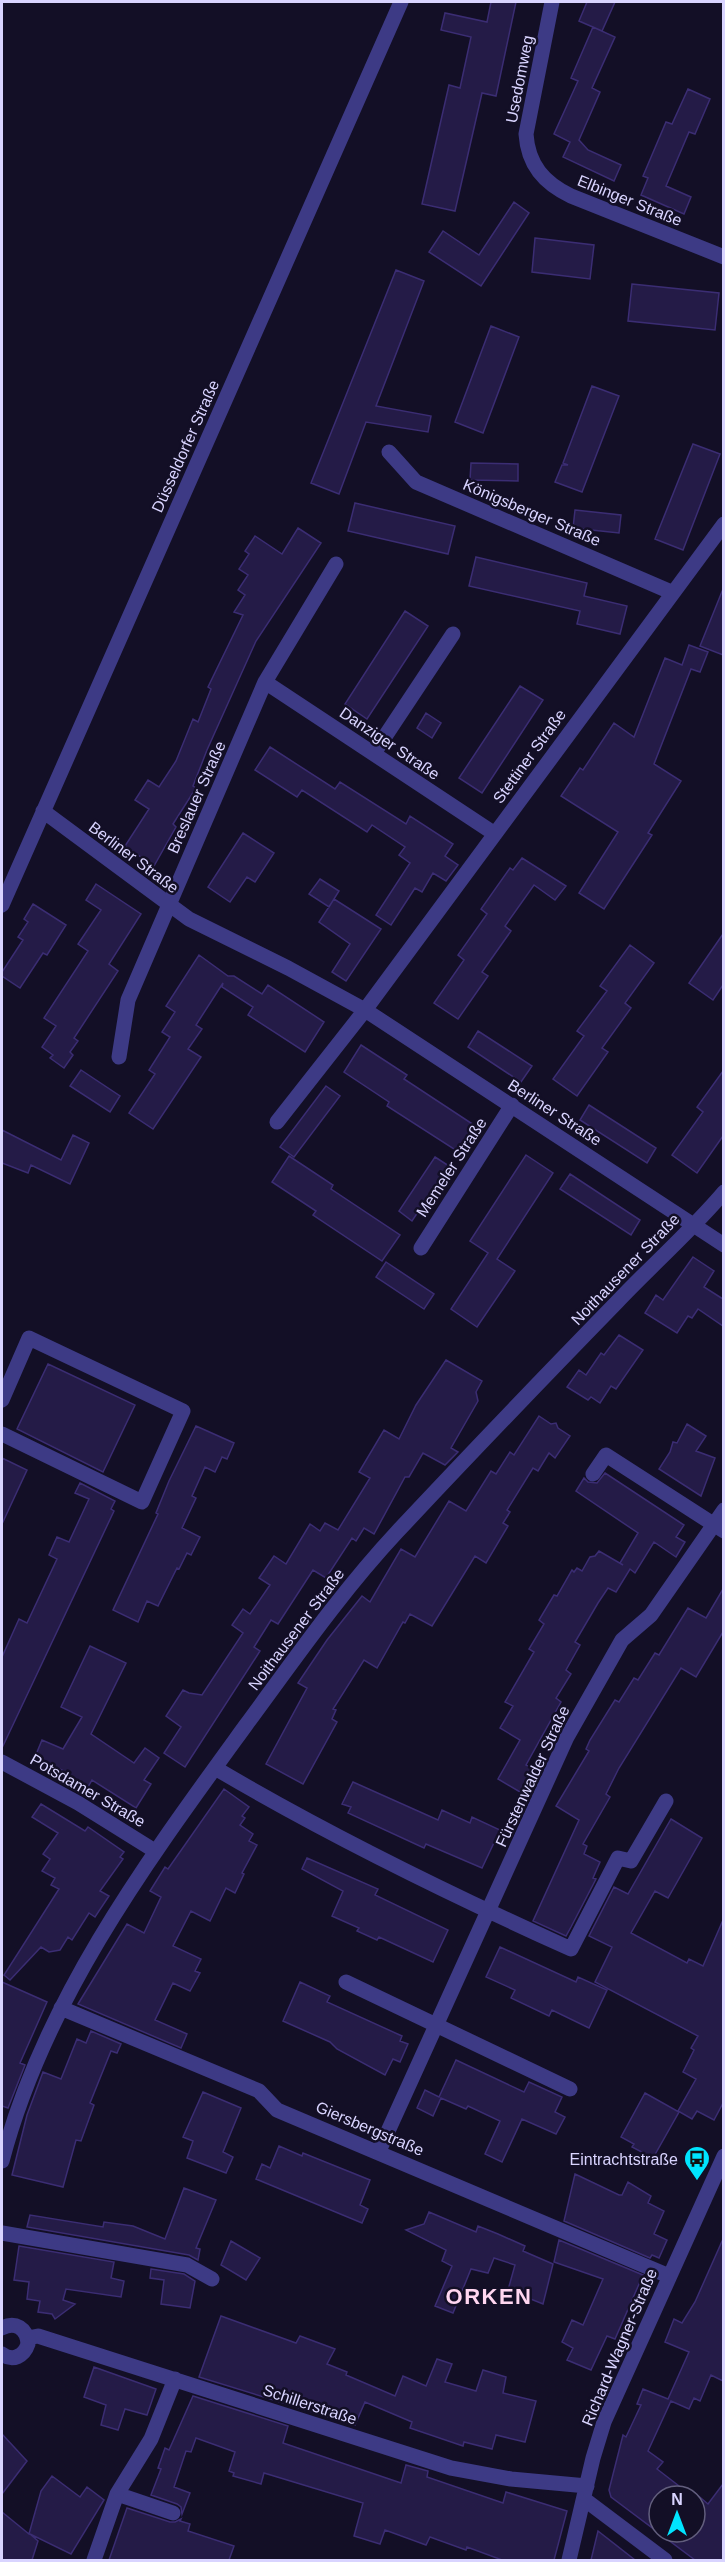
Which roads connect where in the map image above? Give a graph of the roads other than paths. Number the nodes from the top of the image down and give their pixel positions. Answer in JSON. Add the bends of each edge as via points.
{"nodes":[{"id":1,"x":401,"y":2,"type":"edge"},
{"id":2,"x":552,"y":2,"type":"edge"},
{"id":3,"x":533,"y":164,"type":"joint"},
{"id":4,"x":723,"y":257,"type":"edge"},
{"id":5,"x":389,"y":452,"type":"dead end"},
{"id":6,"x":723,"y":524,"type":"edge"},
{"id":7,"x":336,"y":564,"type":"dead end"},
{"id":8,"x":672,"y":592,"type":"junction"},
{"id":9,"x":453,"y":634,"type":"dead end"},
{"id":10,"x":265,"y":682,"type":"junction"},
{"id":11,"x":374,"y":753,"type":"junction"},
{"id":12,"x":43,"y":811,"type":"junction"},
{"id":13,"x":495,"y":834,"type":"junction"},
{"id":14,"x":2,"y":905,"type":"edge"},
{"id":15,"x":168,"y":905,"type":"junction"},
{"id":16,"x":365,"y":1010,"type":"junction"},
{"id":17,"x":119,"y":1057,"type":"dead end"},
{"id":18,"x":512,"y":1105,"type":"junction"},
{"id":19,"x":277,"y":1122,"type":"dead end"},
{"id":20,"x":723,"y":1192,"type":"edge"},
{"id":21,"x":693,"y":1225,"type":"junction"},
{"id":22,"x":723,"y":1245,"type":"edge"},
{"id":23,"x":421,"y":1248,"type":"dead end"},
{"id":24,"x":2,"y":1400,"type":"edge"},
{"id":25,"x":2,"y":1434,"type":"edge"},
{"id":26,"x":594,"y":1474,"type":"dead end"},
{"id":27,"x":720,"y":1520,"type":"edge"},
{"id":28,"x":2,"y":1762,"type":"edge"},
{"id":29,"x":215,"y":1768,"type":"junction"},
{"id":30,"x":666,"y":1801,"type":"dead end"},
{"id":31,"x":156,"y":1851,"type":"junction"},
{"id":32,"x":489,"y":1912,"type":"junction"},
{"id":33,"x":346,"y":1982,"type":"dead end"},
{"id":34,"x":61,"y":2008,"type":"junction"},
{"id":35,"x":436,"y":2025,"type":"junction"},
{"id":36,"x":570,"y":2089,"type":"dead end"},
{"id":37,"x":379,"y":2151,"type":"junction"},
{"id":38,"x":723,"y":2156,"type":"edge"},
{"id":39,"x":2,"y":2161,"type":"edge"},
{"id":40,"x":2,"y":2233,"type":"edge"},
{"id":41,"x":669,"y":2276,"type":"junction"},
{"id":42,"x":212,"y":2279,"type":"dead end"},
{"id":43,"x":2,"y":2327,"type":"edge"},
{"id":44,"x":28,"y":2337,"type":"junction"},
{"id":45,"x":2,"y":2358,"type":"edge"},
{"id":46,"x":175,"y":2379,"type":"junction"},
{"id":47,"x":585,"y":2492,"type":"junction"},
{"id":48,"x":117,"y":2494,"type":"junction"},
{"id":49,"x":173,"y":2513,"type":"dead end"},
{"id":50,"x":94,"y":2560,"type":"edge"},
{"id":51,"x":569,"y":2560,"type":"edge"},
{"id":52,"x":665,"y":2560,"type":"edge"}],
"edges":[{"from":1,"to":12,"type":"street","name":"Düsseldorfer Straße"},
{"from":2,"to":3,"type":"street","name":"Usedomweg","via":[[528,124],[527,144]]},
{"from":3,"to":4,"type":"street","name":"Elbinger Straße","via":[[558,189]]},
{"from":5,"to":8,"type":"street","name":"Königsberger Straße","via":[[416,482]]},
{"from":6,"to":8,"type":"street","name":"Stettiner Straße"},
{"from":7,"to":10,"type":"street","name":"Breslauer Straße"},
{"from":8,"to":13,"type":"street","name":"Stettiner Straße"},
{"from":9,"to":11,"type":"street"},
{"from":10,"to":11,"type":"street","name":"Danziger Straße"},
{"from":10,"to":15,"type":"street","name":"Breslauer Straße"},
{"from":11,"to":13,"type":"street","name":"Danziger Straße"},
{"from":12,"to":14,"type":"street","name":"Düsseldorfer Straße"},
{"from":12,"to":15,"type":"street","name":"Berliner Straße"},
{"from":13,"to":16,"type":"street","name":"Stettiner Straße"},
{"from":15,"to":16,"type":"street","name":"Berliner Straße","via":[[206,929]]},
{"from":15,"to":17,"type":"street","name":"Breslauer Straße","via":[[128,1000]]},
{"from":16,"to":18,"type":"street","name":"Berliner Straße"},
{"from":16,"to":19,"type":"street"},
{"from":18,"to":21,"type":"street","name":"Berliner Straße"},
{"from":18,"to":23,"type":"street","name":"Memeler Straße"},
{"from":20,"to":21,"type":"street","name":"Noithausener Straße"},
{"from":21,"to":22,"type":"street","name":"Berliner Straße"},
{"from":21,"to":29,"type":"street","name":"Noithausener Straße","via":[[367,1566]]},
{"from":24,"to":25,"type":"street","via":[[29,1338],[183,1411],[142,1502]]},
{"from":26,"to":27,"type":"street","via":[[606,1455]]},
{"from":27,"to":32,"type":"street","name":"Fürstenwalder Straße","via":[[651,1615],[622,1640],[567,1737]]},
{"from":28,"to":31,"type":"street","name":"Potsdamer Straße"},
{"from":29,"to":31,"type":"street","name":"Noithausener Straße"},
{"from":29,"to":32,"type":"street","via":[[332,1835]]},
{"from":30,"to":32,"type":"street","via":[[631,1861],[618,1858],[571,1949]]},
{"from":31,"to":34,"type":"street","name":"Noithausener Straße","via":[[101,1936]]},
{"from":32,"to":35,"type":"street","name":"Fürstenwalder Straße"},
{"from":33,"to":35,"type":"street"},
{"from":34,"to":37,"type":"street","name":"Giersbergstraße","via":[[259,2091],[277,2110]]},
{"from":34,"to":39,"type":"street","name":"Noithausener Straße","via":[[21,2099]]},
{"from":35,"to":36,"type":"street"},
{"from":35,"to":37,"type":"street","name":"Fürstenwalder Straße"},
{"from":37,"to":41,"type":"street","name":"Giersbergstraße"},
{"from":38,"to":41,"type":"street","name":"Richard-Wagner-Straße"},
{"from":40,"to":42,"type":"street","via":[[183,2264]]},
{"from":41,"to":47,"type":"street","name":"Richard-Wagner-Straße","via":[[604,2422]]},
{"from":43,"to":44,"type":"street","name":"Schillerstraße","via":[[21,2327]]},
{"from":44,"to":45,"type":"street","via":[[22,2354]]},
{"from":44,"to":46,"type":"street","name":"Schillerstraße","via":[[38,2336]]},
{"from":46,"to":47,"type":"street","name":"Schillerstraße","via":[[470,2473]]},
{"from":46,"to":48,"type":"street","via":[[151,2439]]},
{"from":47,"to":51,"type":"street","name":"Richard-Wagner-Straße"},
{"from":47,"to":52,"type":"street"},
{"from":48,"to":49,"type":"street"},
{"from":48,"to":50,"type":"street"}]}
